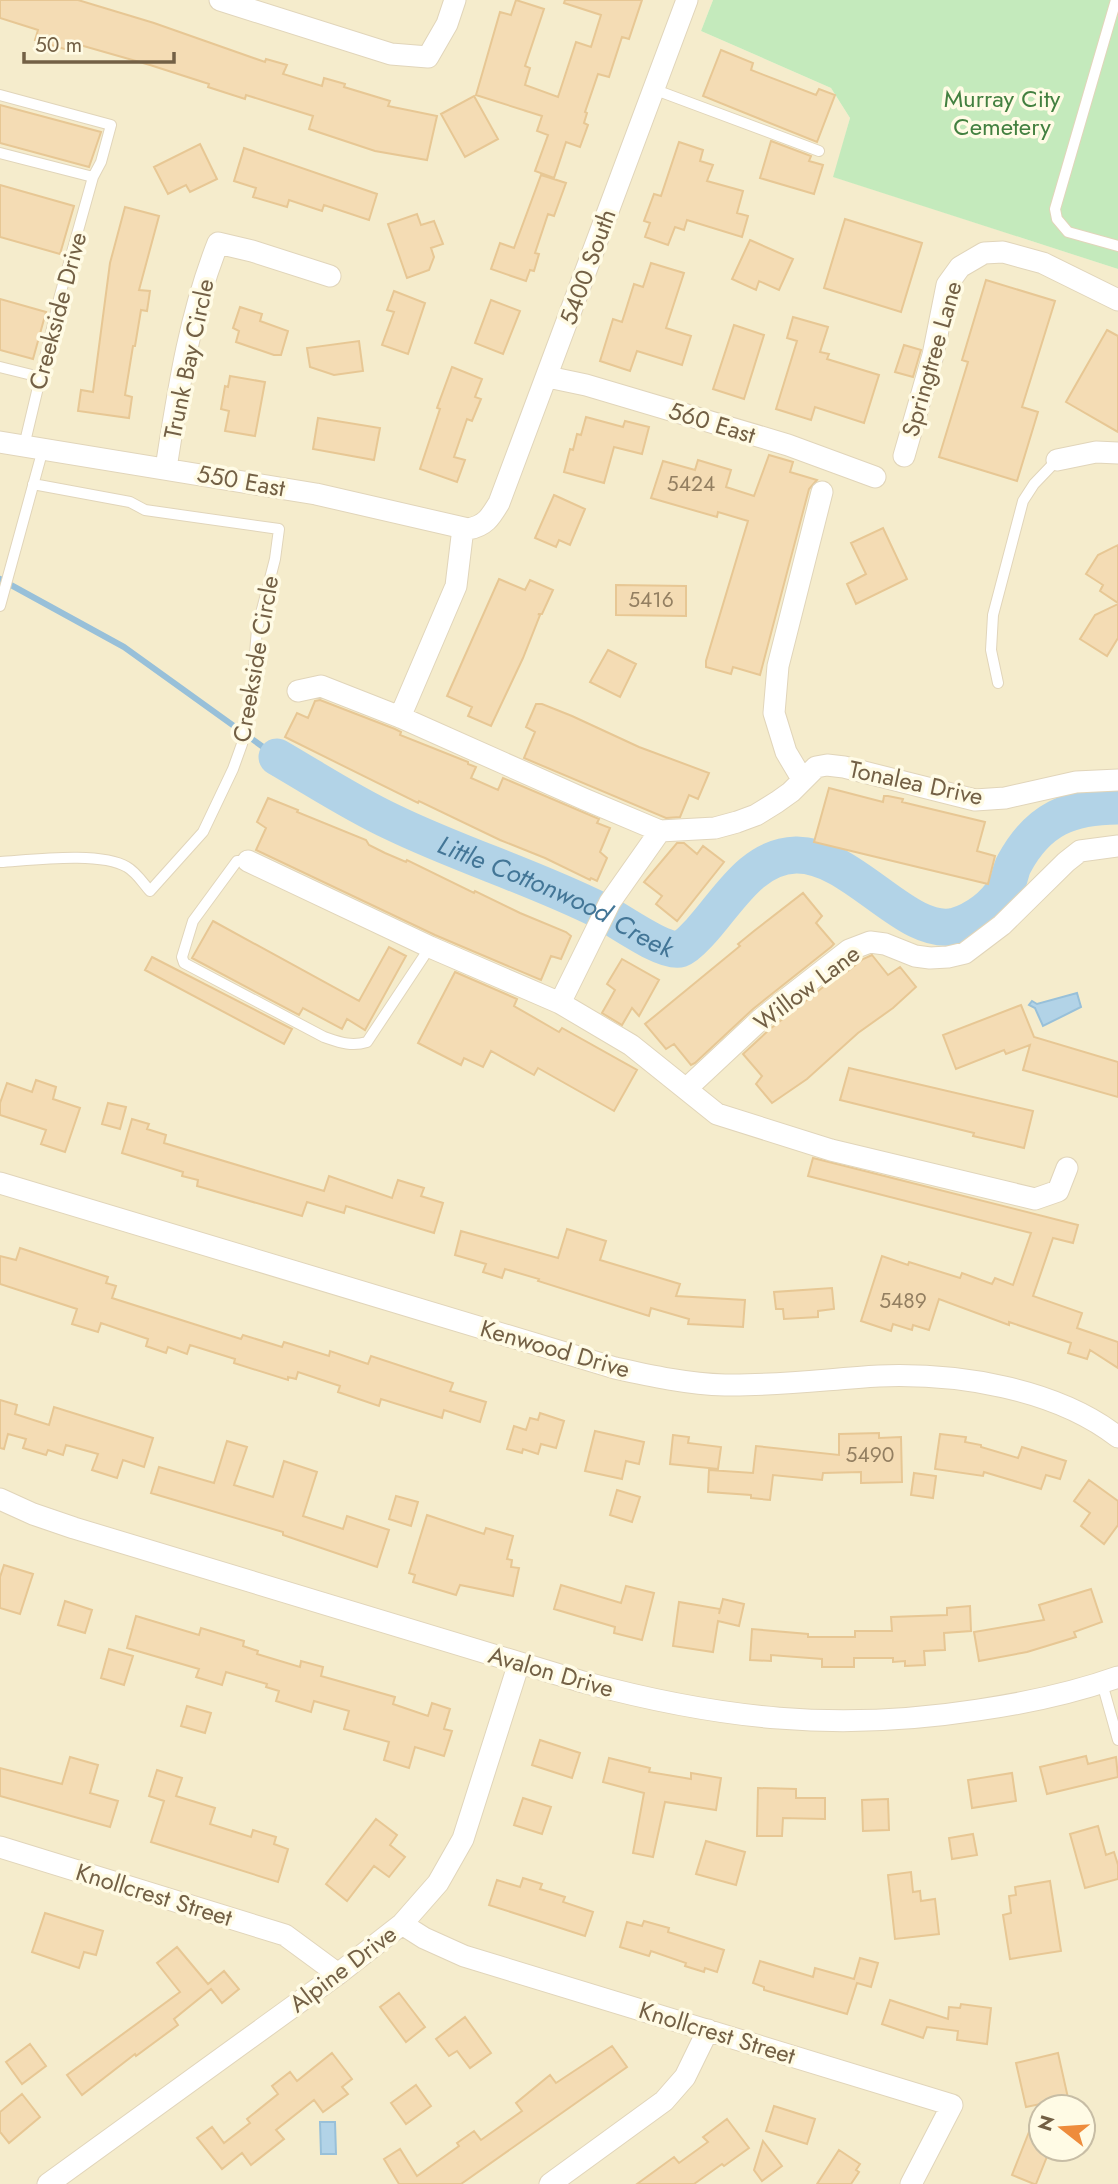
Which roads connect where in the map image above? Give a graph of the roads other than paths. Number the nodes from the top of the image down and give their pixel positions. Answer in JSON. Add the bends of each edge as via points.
{"nodes":[{"id":1,"x":219,"y":0,"type":"edge"},
{"id":2,"x":454,"y":0,"type":"edge"},
{"id":3,"x":687,"y":0,"type":"edge"},
{"id":4,"x":1116,"y":0,"type":"edge"},
{"id":5,"x":268,"y":7,"type":"edge"},
{"id":6,"x":653,"y":89,"type":"junction"},
{"id":7,"x":0,"y":95,"type":"edge"},
{"id":8,"x":818,"y":151,"type":"dead end"},
{"id":9,"x":0,"y":153,"type":"edge"},
{"id":10,"x":93,"y":177,"type":"junction"},
{"id":11,"x":1118,"y":246,"type":"edge"},
{"id":12,"x":330,"y":276,"type":"dead end"},
{"id":13,"x":1118,"y":300,"type":"edge"},
{"id":14,"x":0,"y":367,"type":"edge"},
{"id":15,"x":40,"y":377,"type":"junction"},
{"id":16,"x":548,"y":377,"type":"junction"},
{"id":17,"x":0,"y":442,"type":"edge"},
{"id":18,"x":33,"y":447,"type":"junction"},
{"id":19,"x":1118,"y":453,"type":"edge"},
{"id":20,"x":904,"y":456,"type":"dead end"},
{"id":21,"x":1057,"y":460,"type":"joint"},
{"id":22,"x":166,"y":468,"type":"junction"},
{"id":23,"x":874,"y":477,"type":"dead end"},
{"id":24,"x":33,"y":484,"type":"junction"},
{"id":25,"x":822,"y":492,"type":"dead end"},
{"id":26,"x":471,"y":527,"type":"junction"},
{"id":27,"x":2,"y":602,"type":"edge"},
{"id":28,"x":998,"y":683,"type":"dead end"},
{"id":29,"x":298,"y":691,"type":"dead end"},
{"id":30,"x":400,"y":717,"type":"junction"},
{"id":31,"x":802,"y":779,"type":"junction"},
{"id":32,"x":1118,"y":780,"type":"edge"},
{"id":33,"x":660,"y":831,"type":"junction"},
{"id":34,"x":1118,"y":846,"type":"edge"},
{"id":35,"x":248,"y":861,"type":"joint"},
{"id":36,"x":0,"y":862,"type":"edge"},
{"id":37,"x":430,"y":947,"type":"junction"},
{"id":38,"x":559,"y":1003,"type":"junction"},
{"id":39,"x":685,"y":1089,"type":"junction"},
{"id":40,"x":1067,"y":1168,"type":"dead end"},
{"id":41,"x":0,"y":1182,"type":"edge"},
{"id":42,"x":1118,"y":1437,"type":"edge"},
{"id":43,"x":0,"y":1499,"type":"edge"},
{"id":44,"x":519,"y":1663,"type":"junction"},
{"id":45,"x":1110,"y":1680,"type":"edge"},
{"id":46,"x":1118,"y":1740,"type":"edge"},
{"id":47,"x":0,"y":1847,"type":"edge"},
{"id":48,"x":402,"y":1924,"type":"junction"},
{"id":49,"x":338,"y":1974,"type":"junction"},
{"id":50,"x":708,"y":2030,"type":"junction"},
{"id":51,"x":48,"y":2184,"type":"edge"},
{"id":52,"x":550,"y":2184,"type":"edge"},
{"id":53,"x":911,"y":2184,"type":"edge"}],
"edges":[{"from":1,"to":5,"type":"street"},
{"from":2,"to":5,"type":"street","via":[[447,24],[428,57],[391,54]]},
{"from":3,"to":6,"type":"street","name":"5400 South"},
{"from":4,"to":11,"type":"lane","via":[[1055,209],[1068,232]]},
{"from":6,"to":8,"type":"lane"},
{"from":6,"to":16,"type":"street","name":"5400 South"},
{"from":7,"to":10,"type":"lane","name":"Creekside Drive","via":[[111,125]]},
{"from":9,"to":10,"type":"lane"},
{"from":10,"to":15,"type":"lane","name":"Creekside Drive"},
{"from":12,"to":22,"type":"street","name":"Trunk Bay Circle","via":[[218,243],[190,329]]},
{"from":13,"to":20,"type":"street","name":"Springtree Lane","via":[[1044,262],[1011,254],[984,253],[960,267],[947,285]]},
{"from":14,"to":15,"type":"lane"},
{"from":15,"to":18,"type":"lane","name":"Creekside Drive"},
{"from":16,"to":23,"type":"street","name":"560 East","via":[[774,441]]},
{"from":16,"to":26,"type":"street","name":"5400 South","via":[[499,503],[489,520]]},
{"from":17,"to":18,"type":"street","name":"550 East"},
{"from":18,"to":22,"type":"street","name":"550 East"},
{"from":18,"to":24,"type":"lane"},
{"from":19,"to":21,"type":"street","via":[[1096,452]]},
{"from":21,"to":28,"type":"lane","via":[[1023,501],[1000,586],[991,650]]},
{"from":22,"to":26,"type":"street","name":"550 East"},
{"from":24,"to":27,"type":"lane"},
{"from":24,"to":36,"type":"lane","name":"Creekside Circle","via":[[130,502],[145,510],[279,530],[257,629],[242,744],[204,832],[149,891],[129,868],[107,859]]},
{"from":25,"to":31,"type":"street","via":[[778,666],[774,713],[786,752]]},
{"from":26,"to":30,"type":"street","via":[[456,586]]},
{"from":29,"to":30,"type":"street","name":"Tonalea Drive","via":[[321,686]]},
{"from":30,"to":33,"type":"street","name":"Tonalea Drive"},
{"from":31,"to":32,"type":"street","name":"Tonalea Drive","via":[[816,767],[836,766],[975,800],[1076,782]]},
{"from":31,"to":33,"type":"street","name":"Tonalea Drive","via":[[777,802],[737,822]]},
{"from":33,"to":38,"type":"street","via":[[610,902]]},
{"from":34,"to":39,"type":"street","name":"Willow Lane","via":[[1080,851],[1002,925],[965,953],[930,958],[870,942],[849,950],[761,1019]]},
{"from":35,"to":37,"type":"street"},
{"from":35,"to":37,"type":"lane","via":[[237,861],[193,921],[184,963],[324,1037],[356,1045],[367,1042]]},
{"from":37,"to":38,"type":"street"},
{"from":38,"to":39,"type":"street","via":[[631,1045]]},
{"from":39,"to":40,"type":"street","via":[[717,1114],[831,1150],[1035,1199],[1058,1191]]},
{"from":41,"to":42,"type":"street","name":"Kenwood Drive","via":[[615,1368],[723,1385],[880,1376],[974,1382],[1072,1408]]},
{"from":43,"to":44,"type":"street","name":"Avalon Drive","via":[[74,1528]]},
{"from":44,"to":45,"type":"street","name":"Avalon Drive","via":[[644,1699],[709,1711],[844,1722],[923,1718],[1010,1705]]},
{"from":44,"to":48,"type":"street","name":"Alpine Drive","via":[[463,1839],[438,1883]]},
{"from":45,"to":46,"type":"lane"},
{"from":47,"to":49,"type":"street","name":"Knollcrest Street","via":[[285,1935]]},
{"from":48,"to":49,"type":"street","name":"Alpine Drive"},
{"from":48,"to":50,"type":"street","name":"Knollcrest Street","via":[[464,1956]]},
{"from":49,"to":51,"type":"street","name":"Alpine Drive"},
{"from":50,"to":52,"type":"street","via":[[685,2077],[664,2101]]},
{"from":50,"to":53,"type":"street","name":"Knollcrest Street","via":[[952,2105]]}]}
